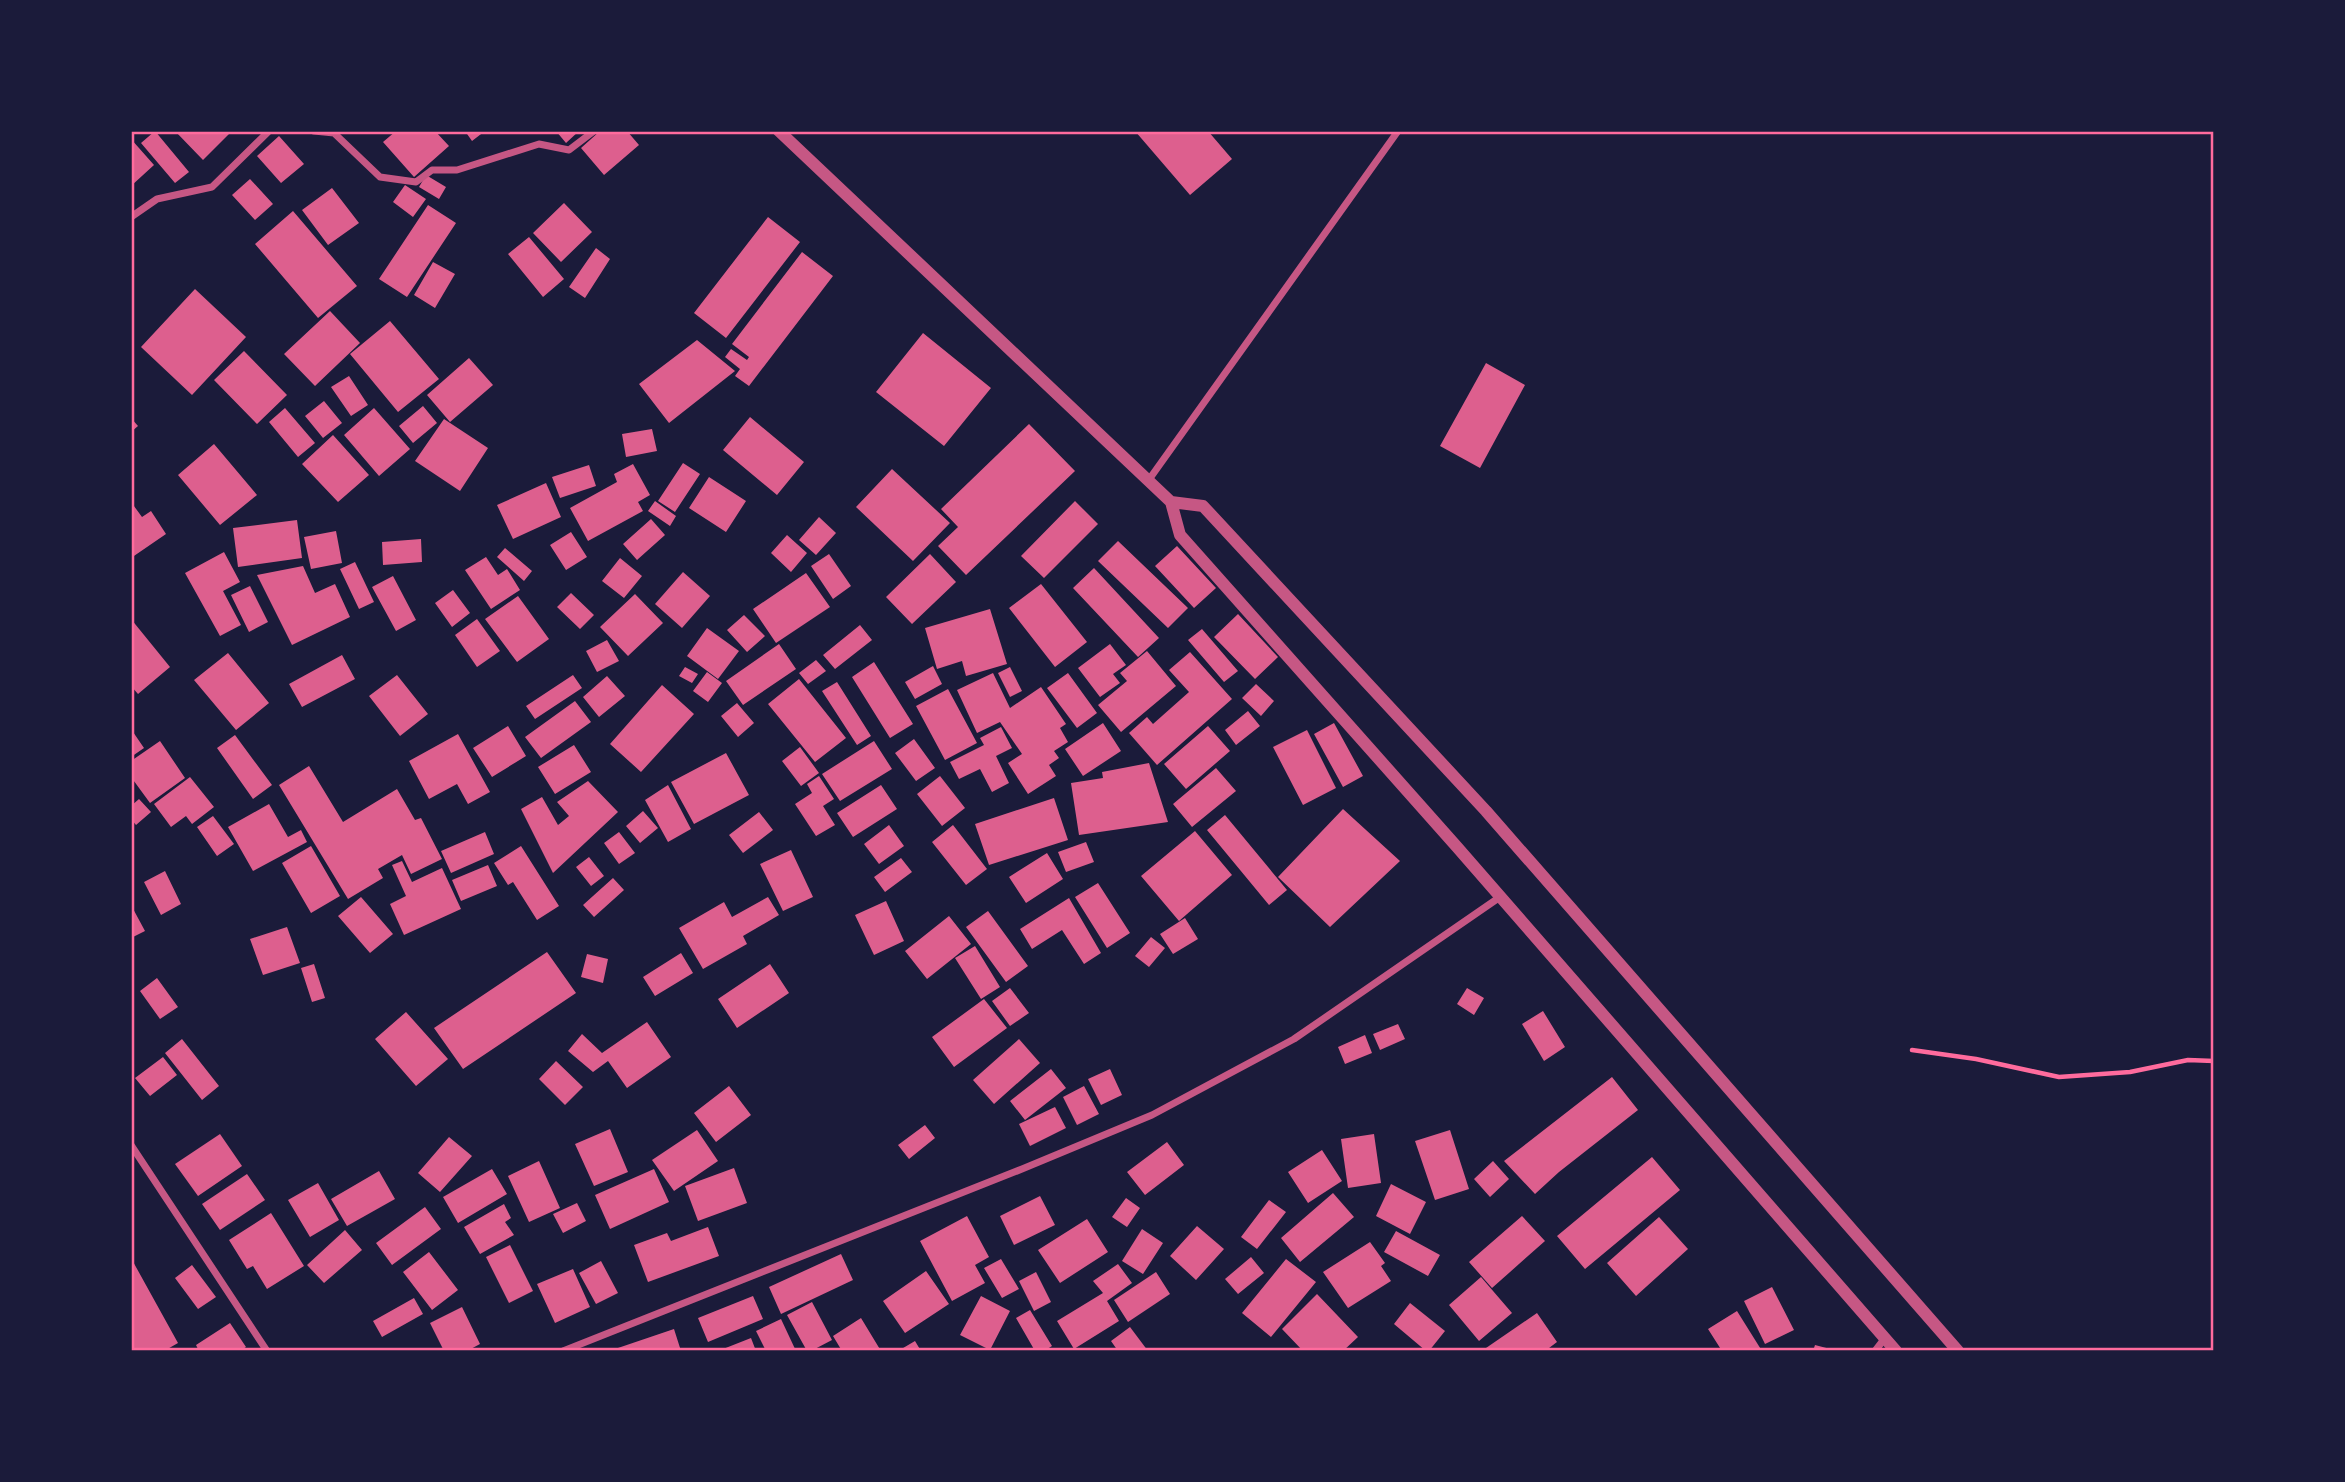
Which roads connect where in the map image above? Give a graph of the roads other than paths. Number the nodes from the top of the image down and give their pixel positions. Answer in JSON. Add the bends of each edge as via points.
{"nodes":[{"id":1,"x":269,"y":131,"type":"edge"},
{"id":2,"x":314,"y":131,"type":"edge"},
{"id":3,"x":594,"y":131,"type":"edge"},
{"id":4,"x":779,"y":131,"type":"edge"},
{"id":5,"x":1398,"y":131,"type":"edge"},
{"id":6,"x":131,"y":217,"type":"edge"},
{"id":7,"x":1148,"y":481,"type":"junction"},
{"id":8,"x":1171,"y":502,"type":"junction"},
{"id":9,"x":1500,"y":897,"type":"junction"},
{"id":10,"x":131,"y":1145,"type":"edge"},
{"id":11,"x":1885,"y":1338,"type":"junction"},
{"id":12,"x":267,"y":1351,"type":"edge"},
{"id":13,"x":563,"y":1351,"type":"edge"},
{"id":14,"x":1875,"y":1351,"type":"edge"},
{"id":15,"x":1896,"y":1351,"type":"edge"},
{"id":16,"x":1958,"y":1351,"type":"edge"}],
"edges":[{"from":1,"to":6,"type":"street","via":[[212,187],[157,199]]},
{"from":2,"to":3,"type":"street","via":[[334,133],[380,177],[416,182],[432,170],[457,170],[539,144],[569,150]]},
{"from":4,"to":7,"type":"street"},
{"from":5,"to":7,"type":"street"},
{"from":7,"to":8,"type":"street"},
{"from":8,"to":9,"type":"street","via":[[1180,535]]},
{"from":8,"to":16,"type":"street","via":[[1203,506],[1486,811]]},
{"from":9,"to":11,"type":"street"},
{"from":9,"to":13,"type":"street","via":[[1294,1039],[1152,1115]]},
{"from":10,"to":12,"type":"street"},
{"from":11,"to":14,"type":"street"},
{"from":11,"to":15,"type":"street"}]}
